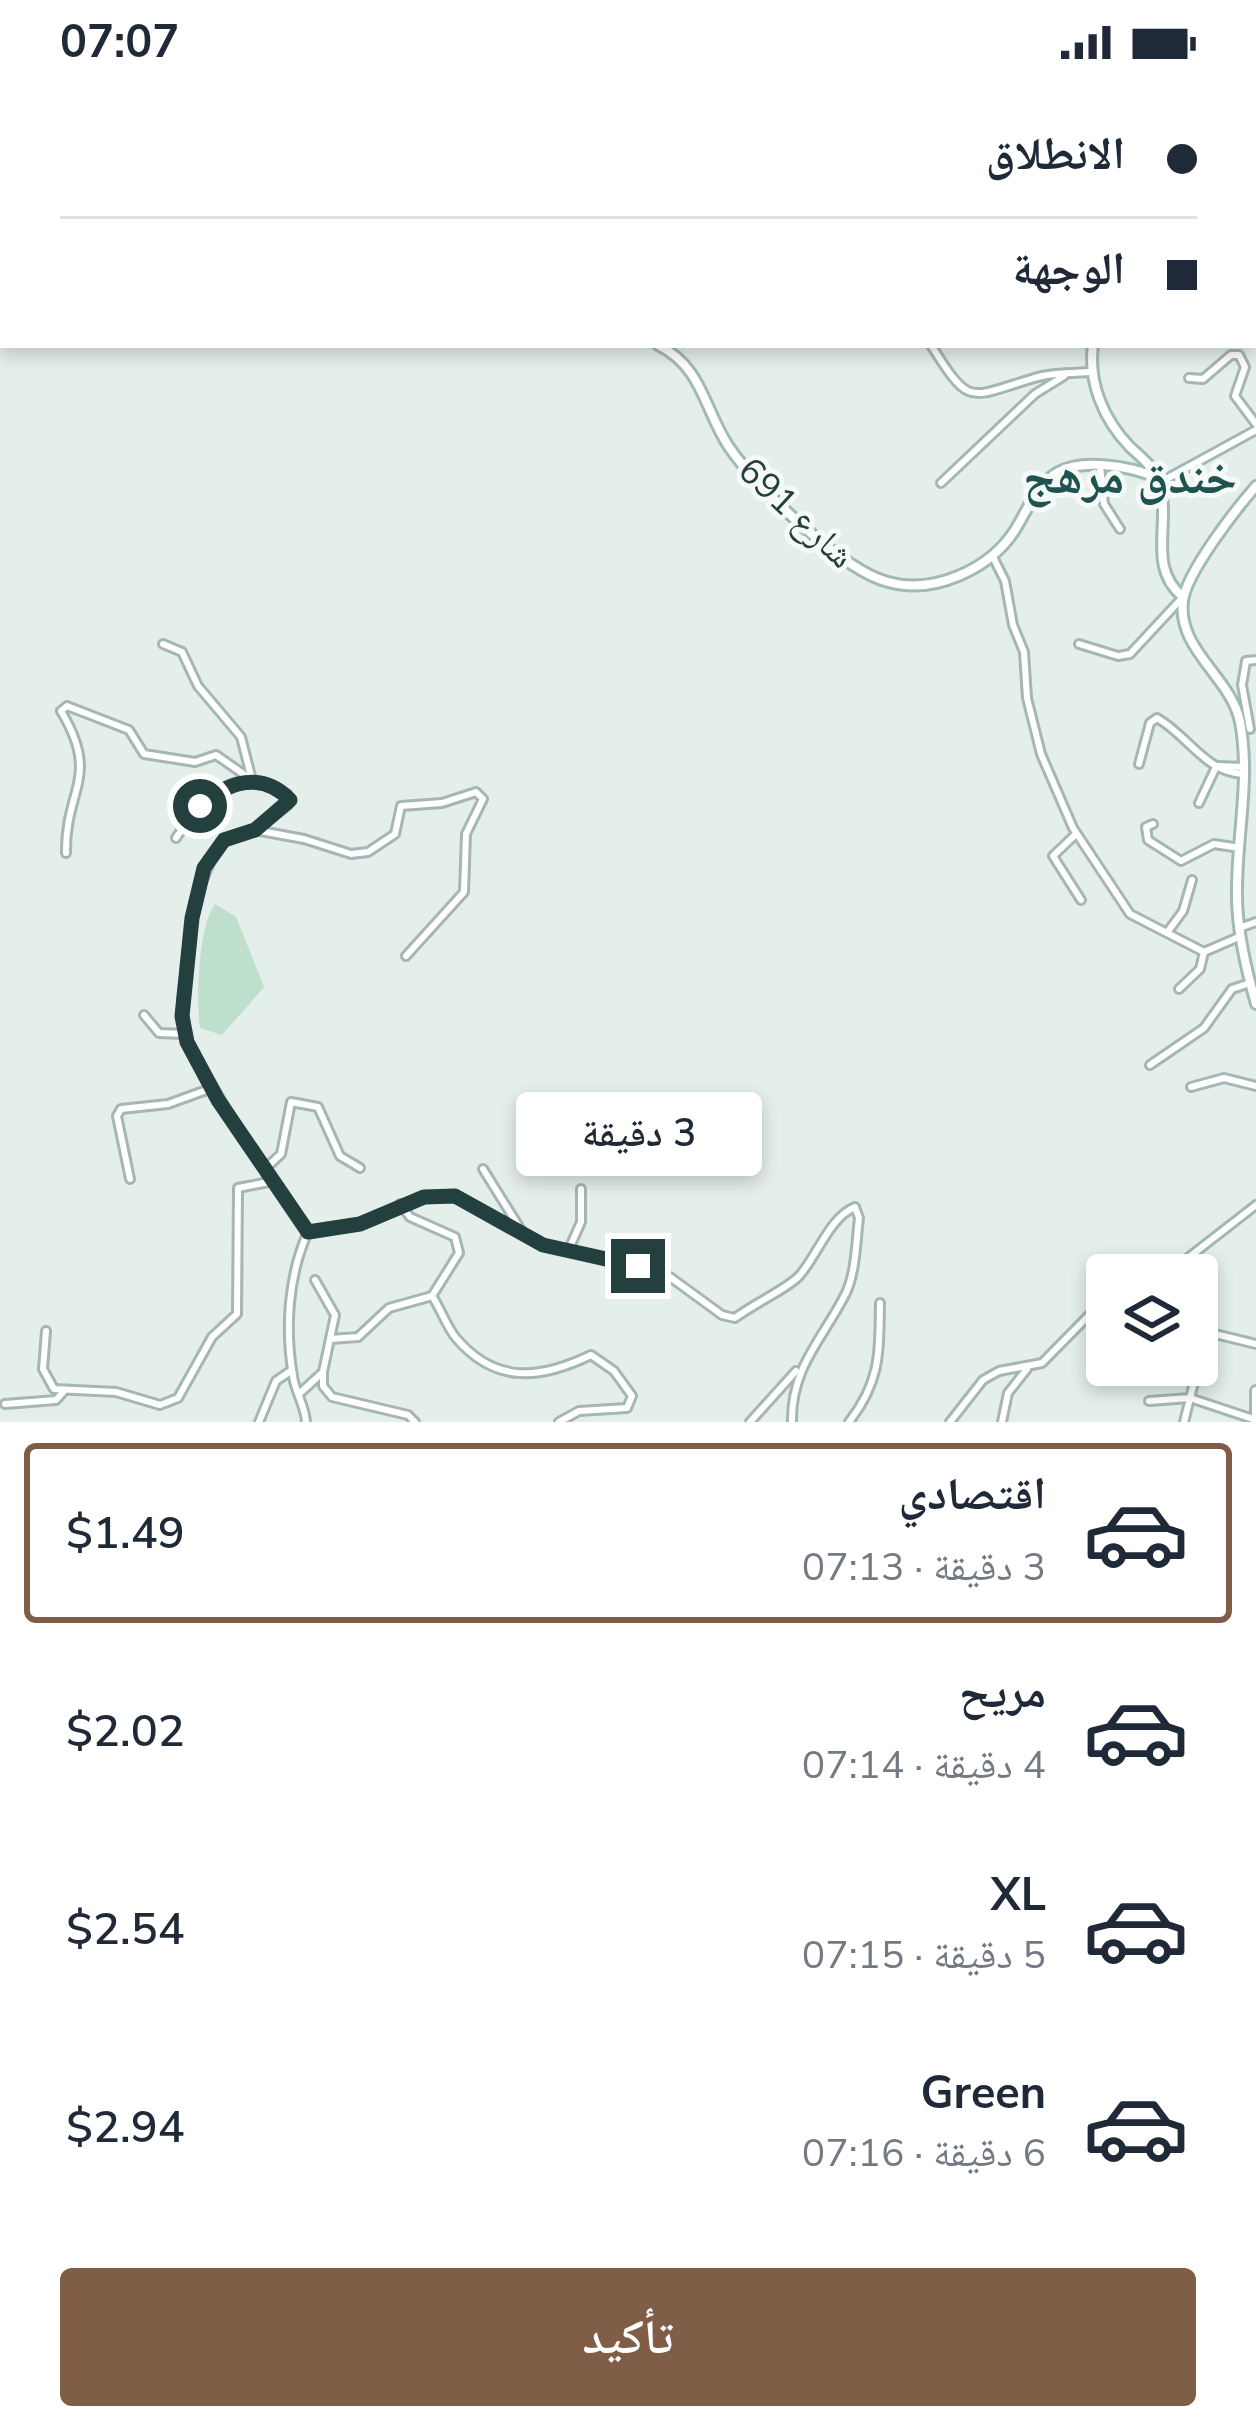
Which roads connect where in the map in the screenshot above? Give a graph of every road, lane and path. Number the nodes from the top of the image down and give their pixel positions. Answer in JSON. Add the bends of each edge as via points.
{"nodes":[{"id":1,"x":662,"y":348,"type":"edge"},
{"id":2,"x":933,"y":348,"type":"edge"},
{"id":3,"x":1093,"y":348,"type":"edge"},
{"id":4,"x":1089,"y":372,"type":"junction"},
{"id":5,"x":1068,"y":374,"type":"junction"},
{"id":6,"x":1189,"y":378,"type":"dead end"},
{"id":7,"x":1256,"y":427,"type":"edge"},
{"id":8,"x":1100,"y":466,"type":"junction"},
{"id":9,"x":1158,"y":481,"type":"junction"},
{"id":10,"x":940,"y":483,"type":"dead end"},
{"id":11,"x":1256,"y":486,"type":"edge"},
{"id":12,"x":1120,"y":530,"type":"dead end"},
{"id":13,"x":993,"y":556,"type":"junction"},
{"id":14,"x":1183,"y":597,"type":"junction"},
{"id":15,"x":163,"y":644,"type":"dead end"},
{"id":16,"x":1079,"y":644,"type":"dead end"},
{"id":17,"x":1256,"y":660,"type":"edge"},
{"id":18,"x":1256,"y":721,"type":"edge"},
{"id":19,"x":1250,"y":729,"type":"edge"},
{"id":20,"x":1139,"y":764,"type":"dead end"},
{"id":21,"x":1215,"y":767,"type":"junction"},
{"id":22,"x":1245,"y":771,"type":"junction"},
{"id":23,"x":252,"y":780,"type":"junction"},
{"id":24,"x":1199,"y":803,"type":"dead end"},
{"id":25,"x":1153,"y":824,"type":"dead end"},
{"id":26,"x":255,"y":830,"type":"junction"},
{"id":27,"x":1076,"y":834,"type":"junction"},
{"id":28,"x":176,"y":838,"type":"dead end"},
{"id":29,"x":1240,"y":848,"type":"junction"},
{"id":30,"x":66,"y":854,"type":"dead end"},
{"id":31,"x":1192,"y":880,"type":"dead end"},
{"id":32,"x":1081,"y":900,"type":"dead end"},
{"id":33,"x":1256,"y":922,"type":"edge"},
{"id":34,"x":1169,"y":930,"type":"junction"},
{"id":35,"x":1240,"y":932,"type":"junction"},
{"id":36,"x":1204,"y":952,"type":"junction"},
{"id":37,"x":406,"y":956,"type":"dead end"},
{"id":38,"x":1250,"y":983,"type":"junction"},
{"id":39,"x":1179,"y":989,"type":"dead end"},
{"id":40,"x":1256,"y":1000,"type":"edge"},
{"id":41,"x":144,"y":1015,"type":"dead end"},
{"id":42,"x":184,"y":1034,"type":"junction"},
{"id":43,"x":1150,"y":1066,"type":"dead end"},
{"id":44,"x":1256,"y":1086,"type":"edge"},
{"id":45,"x":1190,"y":1087,"type":"dead end"},
{"id":46,"x":212,"y":1088,"type":"junction"},
{"id":47,"x":266,"y":1168,"type":"junction"},
{"id":48,"x":360,"y":1168,"type":"dead end"},
{"id":49,"x":483,"y":1169,"type":"dead end"},
{"id":50,"x":130,"y":1179,"type":"dead end"},
{"id":51,"x":274,"y":1180,"type":"junction"},
{"id":52,"x":581,"y":1190,"type":"dead end"},
{"id":53,"x":400,"y":1204,"type":"junction"},
{"id":54,"x":1256,"y":1204,"type":"edge"},
{"id":55,"x":308,"y":1232,"type":"junction"},
{"id":56,"x":523,"y":1233,"type":"junction"},
{"id":57,"x":568,"y":1250,"type":"junction"},
{"id":58,"x":1193,"y":1254,"type":"edge"},
{"id":59,"x":315,"y":1280,"type":"dead end"},
{"id":60,"x":432,"y":1296,"type":"junction"},
{"id":61,"x":880,"y":1303,"type":"dead end"},
{"id":62,"x":1086,"y":1319,"type":"edge"},
{"id":63,"x":46,"y":1330,"type":"dead end"},
{"id":64,"x":1218,"y":1338,"type":"edge"},
{"id":65,"x":329,"y":1339,"type":"junction"},
{"id":66,"x":1256,"y":1344,"type":"edge"},
{"id":67,"x":1027,"y":1369,"type":"junction"},
{"id":68,"x":292,"y":1370,"type":"junction"},
{"id":69,"x":799,"y":1370,"type":"junction"},
{"id":70,"x":323,"y":1372,"type":"junction"},
{"id":71,"x":1193,"y":1386,"type":"edge"},
{"id":72,"x":65,"y":1390,"type":"junction"},
{"id":73,"x":1256,"y":1391,"type":"edge"},
{"id":74,"x":299,"y":1394,"type":"junction"},
{"id":75,"x":1190,"y":1398,"type":"junction"},
{"id":76,"x":1149,"y":1401,"type":"dead end"},
{"id":77,"x":5,"y":1404,"type":"dead end"},
{"id":78,"x":1256,"y":1421,"type":"edge"},
{"id":79,"x":260,"y":1422,"type":"edge"},
{"id":80,"x":305,"y":1422,"type":"edge"},
{"id":81,"x":415,"y":1422,"type":"edge"},
{"id":82,"x":559,"y":1422,"type":"edge"},
{"id":83,"x":750,"y":1422,"type":"edge"},
{"id":84,"x":792,"y":1422,"type":"edge"},
{"id":85,"x":849,"y":1422,"type":"edge"},
{"id":86,"x":950,"y":1422,"type":"edge"},
{"id":87,"x":1002,"y":1422,"type":"edge"},
{"id":88,"x":1184,"y":1422,"type":"edge"}],
"edges":[{"from":1,"to":13,"type":"main road","name":"شارع 691","via":[[687,365],[743,465],[851,566],[918,584],[960,575]]},
{"from":2,"to":5,"type":"street","via":[[976,395]]},
{"from":3,"to":4,"type":"main road"},
{"from":4,"to":5,"type":"street"},
{"from":4,"to":9,"type":"main road","via":[[1118,433]]},
{"from":5,"to":10,"type":"street","via":[[1035,394]]},
{"from":6,"to":7,"type":"street","via":[[1203,379],[1238,355],[1245,368],[1235,396]]},
{"from":7,"to":9,"type":"street"},
{"from":8,"to":9,"type":"main road"},
{"from":8,"to":12,"type":"street","via":[[1104,504]]},
{"from":8,"to":13,"type":"main road","via":[[1053,475]]},
{"from":9,"to":14,"type":"main road","via":[[1162,567]]},
{"from":11,"to":14,"type":"main road"},
{"from":13,"to":27,"type":"street","via":[[1022,640],[1042,754]]},
{"from":14,"to":16,"type":"street","via":[[1130,654]]},
{"from":14,"to":19,"type":"main road","via":[[1191,642]]},
{"from":15,"to":23,"type":"street","via":[[182,652],[198,686],[241,737]]},
{"from":17,"to":19,"type":"street","via":[[1246,661],[1243,676]]},
{"from":18,"to":19,"type":"street"},
{"from":19,"to":22,"type":"main road"},
{"from":20,"to":21,"type":"street","via":[[1157,718]]},
{"from":21,"to":22,"type":"street"},
{"from":21,"to":24,"type":"street"},
{"from":22,"to":29,"type":"main road"},
{"from":23,"to":26,"type":"street","via":[[290,800]]},
{"from":23,"to":28,"type":"street","via":[[210,797]]},
{"from":23,"to":30,"type":"street","via":[[215,755],[195,762],[144,754],[129,730],[64,706],[80,746],[81,778]]},
{"from":25,"to":29,"type":"street","via":[[1148,840],[1181,861],[1214,844]]},
{"from":26,"to":37,"type":"street","via":[[368,852],[395,834],[401,806],[481,794],[466,834],[464,892]]},
{"from":26,"to":42,"type":"street","via":[[224,840],[204,868],[182,1000]]},
{"from":27,"to":32,"type":"street","via":[[1053,856]]},
{"from":27,"to":34,"type":"street","via":[[1130,914]]},
{"from":29,"to":35,"type":"main road"},
{"from":31,"to":34,"type":"street"},
{"from":33,"to":35,"type":"street"},
{"from":34,"to":36,"type":"street"},
{"from":35,"to":36,"type":"street"},
{"from":35,"to":38,"type":"main road"},
{"from":36,"to":39,"type":"street","via":[[1200,969]]},
{"from":38,"to":40,"type":"main road"},
{"from":38,"to":43,"type":"street","via":[[1232,989],[1204,1028]]},
{"from":41,"to":42,"type":"street","via":[[159,1033]]},
{"from":42,"to":46,"type":"street"},
{"from":44,"to":45,"type":"street","via":[[1224,1078]]},
{"from":46,"to":47,"type":"street"},
{"from":46,"to":50,"type":"street","via":[[121,1109]]},
{"from":47,"to":48,"type":"street","via":[[281,1154],[291,1102],[318,1107],[340,1156]]},
{"from":47,"to":51,"type":"street"},
{"from":49,"to":56,"type":"street"},
{"from":51,"to":55,"type":"street"},
{"from":51,"to":72,"type":"street","via":[[238,1187],[237,1314],[212,1337],[182,1395],[160,1405]]},
{"from":52,"to":57,"type":"street","via":[[579,1229]]},
{"from":53,"to":55,"type":"street","via":[[360,1224]]},
{"from":53,"to":56,"type":"street","via":[[455,1196]]},
{"from":53,"to":60,"type":"street","via":[[410,1217],[451,1231],[459,1244]]},
{"from":54,"to":58,"type":"street"},
{"from":55,"to":68,"type":"street","via":[[289,1306]]},
{"from":56,"to":57,"type":"street"},
{"from":57,"to":69,"type":"street","via":[[670,1277],[735,1318],[798,1279],[855,1207],[848,1289]]},
{"from":59,"to":65,"type":"street","via":[[335,1315]]},
{"from":60,"to":65,"type":"street","via":[[389,1308],[358,1336]]},
{"from":60,"to":82,"type":"street","via":[[455,1337],[496,1371],[534,1376],[591,1355],[632,1396],[627,1408],[579,1411]]},
{"from":61,"to":85,"type":"street","via":[[876,1377]]},
{"from":62,"to":67,"type":"street"},
{"from":63,"to":72,"type":"street","via":[[45,1377]]},
{"from":64,"to":66,"type":"street"},
{"from":65,"to":70,"type":"street"},
{"from":67,"to":86,"type":"street","via":[[983,1380]]},
{"from":67,"to":87,"type":"street","via":[[1008,1393]]},
{"from":68,"to":74,"type":"street"},
{"from":68,"to":79,"type":"street","via":[[276,1381]]},
{"from":69,"to":83,"type":"street"},
{"from":69,"to":84,"type":"street"},
{"from":70,"to":74,"type":"street"},
{"from":70,"to":81,"type":"street","via":[[332,1396]]},
{"from":71,"to":75,"type":"street"},
{"from":72,"to":77,"type":"street","via":[[56,1400]]},
{"from":73,"to":78,"type":"main road"},
{"from":74,"to":80,"type":"street"},
{"from":75,"to":76,"type":"street"},
{"from":75,"to":78,"type":"street"},
{"from":75,"to":88,"type":"street"}]}
